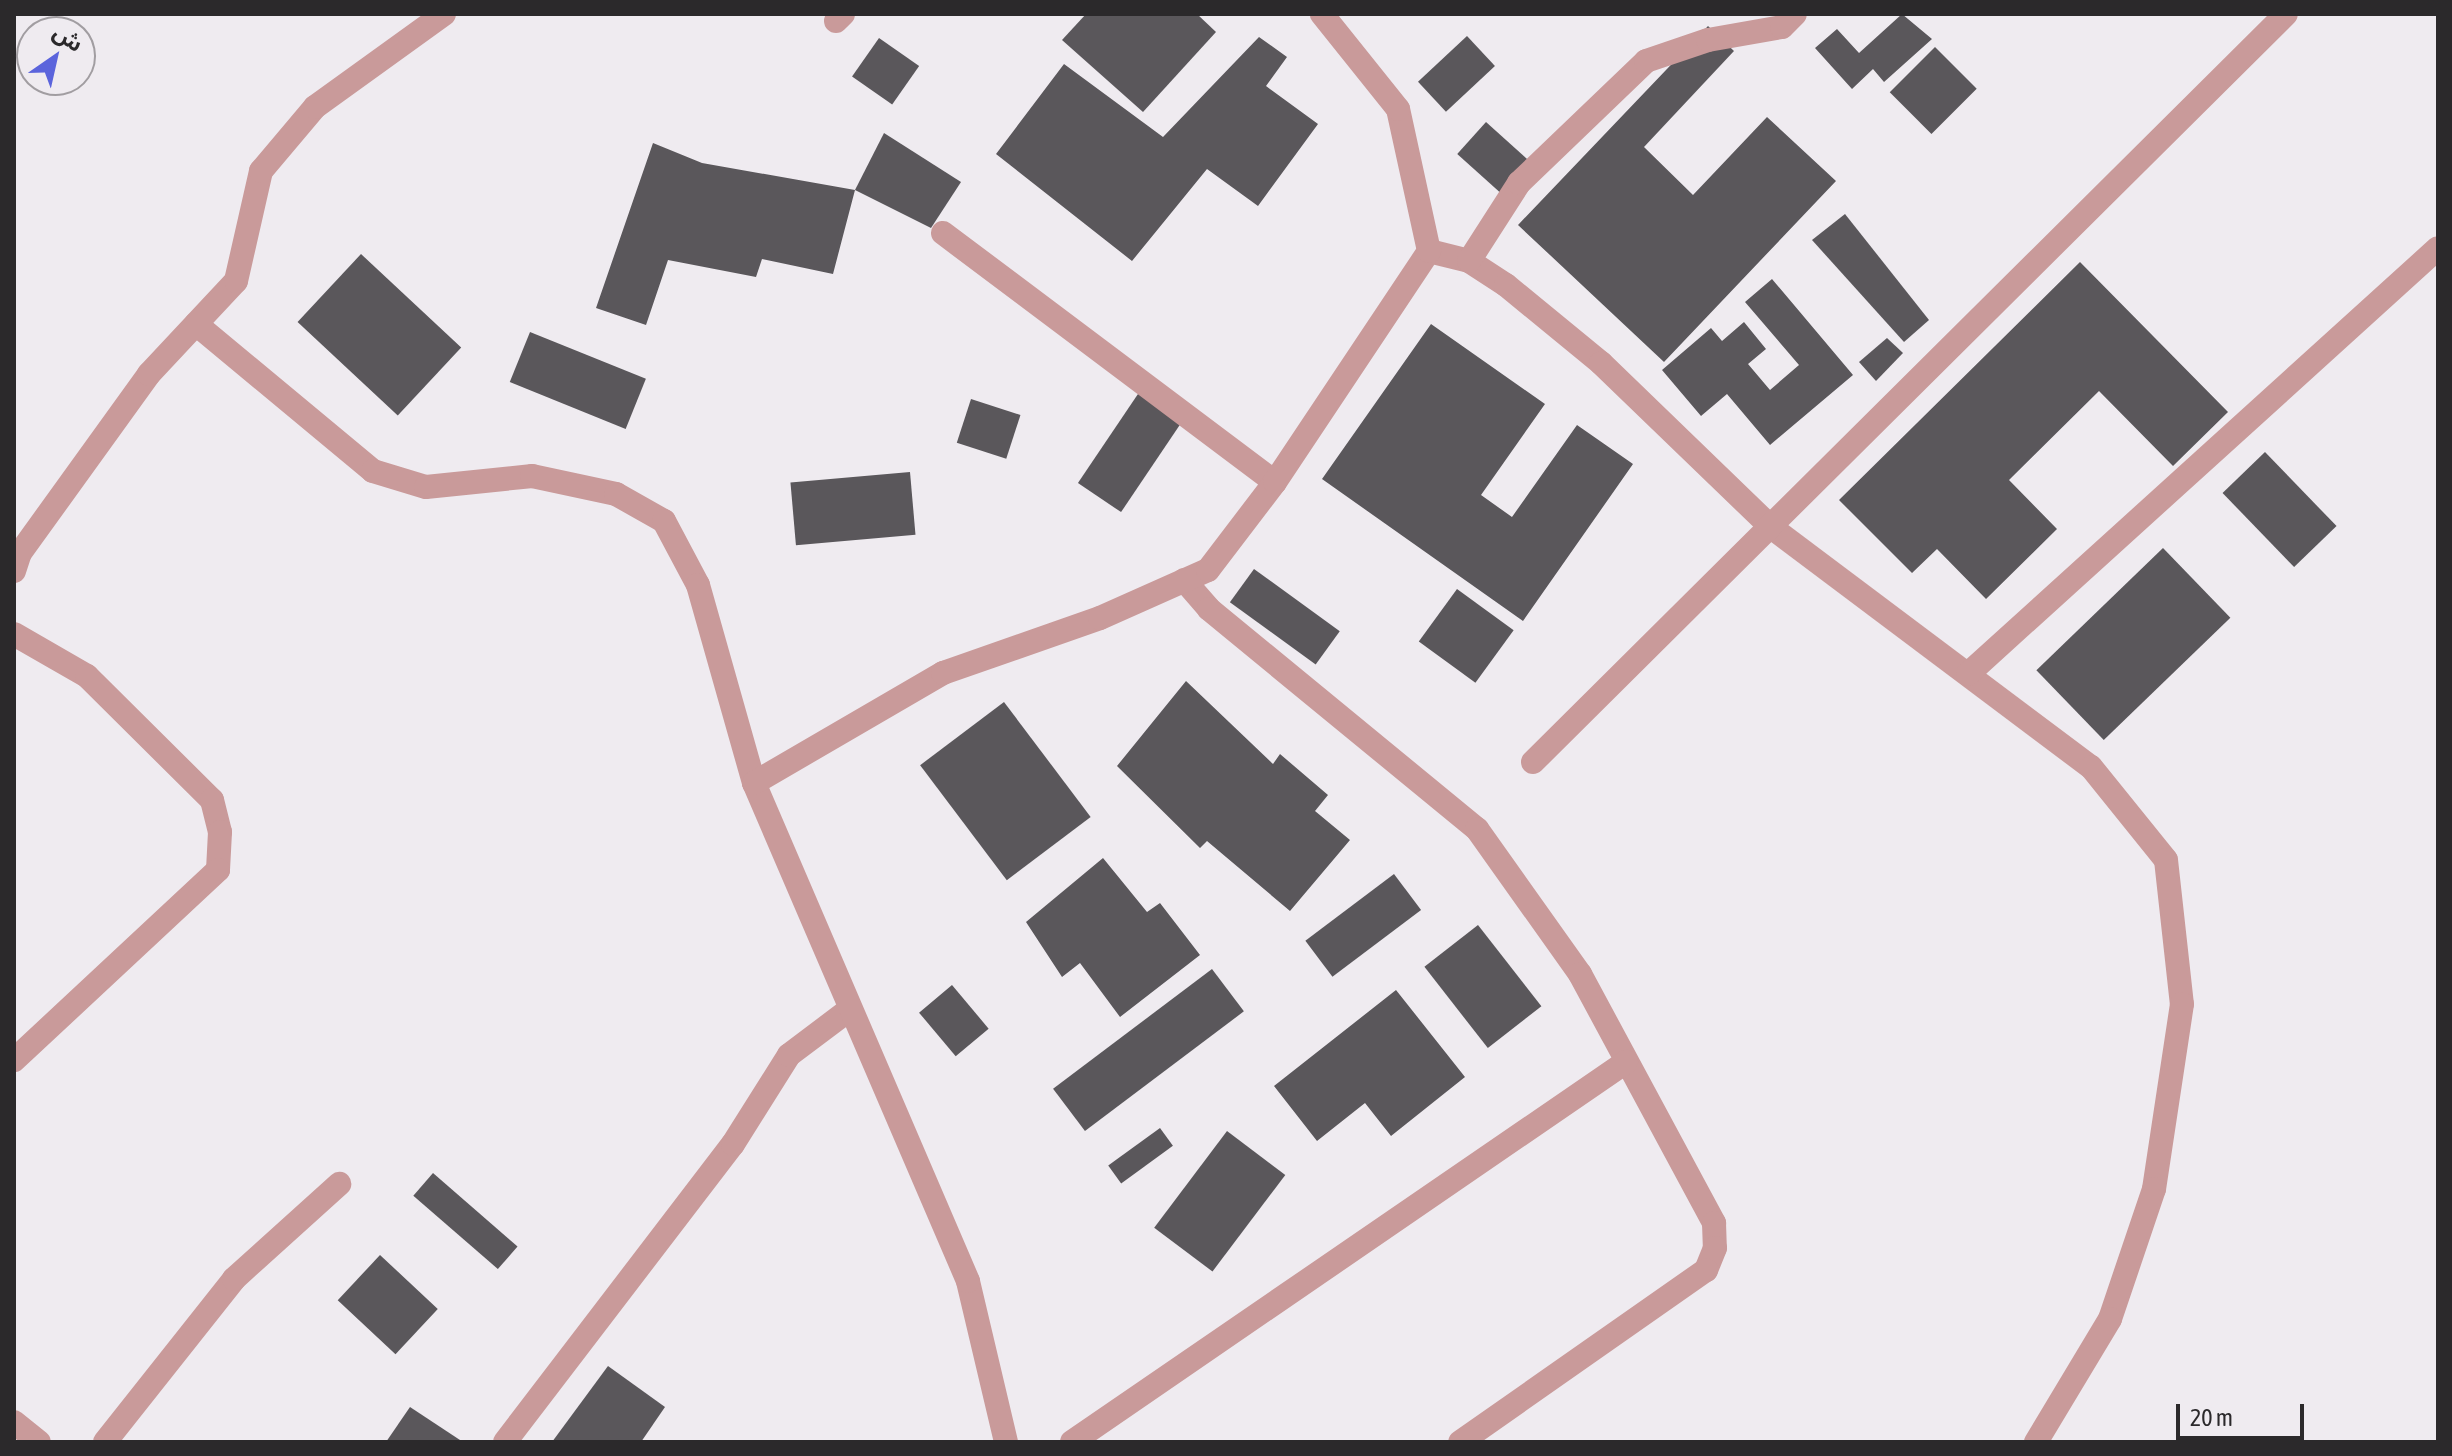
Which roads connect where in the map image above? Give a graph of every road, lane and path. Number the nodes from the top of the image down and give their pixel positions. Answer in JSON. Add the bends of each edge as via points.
{"nodes":[{"id":1,"x":444,"y":14,"type":"edge"},
{"id":2,"x":1322,"y":14,"type":"edge"},
{"id":3,"x":1795,"y":14,"type":"edge"},
{"id":4,"x":2286,"y":14,"type":"edge"},
{"id":5,"x":943,"y":233,"type":"dead end"},
{"id":6,"x":2438,"y":248,"type":"edge"},
{"id":7,"x":1429,"y":251,"type":"junction"},
{"id":8,"x":1469,"y":261,"type":"junction"},
{"id":9,"x":196,"y":324,"type":"junction"},
{"id":10,"x":1275,"y":482,"type":"junction"},
{"id":11,"x":1771,"y":527,"type":"junction"},
{"id":12,"x":14,"y":571,"type":"edge"},
{"id":13,"x":1184,"y":580,"type":"junction"},
{"id":14,"x":14,"y":634,"type":"edge"},
{"id":15,"x":1968,"y":674,"type":"junction"},
{"id":16,"x":1533,"y":762,"type":"dead end"},
{"id":17,"x":754,"y":783,"type":"junction"},
{"id":18,"x":849,"y":1010,"type":"junction"},
{"id":19,"x":14,"y":1060,"type":"edge"},
{"id":20,"x":1626,"y":1062,"type":"junction"},
{"id":21,"x":339,"y":1184,"type":"dead end"},
{"id":22,"x":14,"y":1422,"type":"edge"},
{"id":23,"x":39,"y":1442,"type":"edge"},
{"id":24,"x":105,"y":1442,"type":"edge"},
{"id":25,"x":505,"y":1442,"type":"edge"},
{"id":26,"x":1006,"y":1442,"type":"edge"},
{"id":27,"x":1072,"y":1442,"type":"edge"},
{"id":28,"x":1460,"y":1442,"type":"edge"},
{"id":29,"x":2036,"y":1442,"type":"edge"}],
"edges":[{"from":1,"to":9,"type":"street","via":[[315,107],[261,171],[236,281]]},
{"from":2,"to":7,"type":"street","via":[[1398,109]]},
{"from":3,"to":8,"type":"street","via":[[1782,27],[1708,40],[1646,61],[1519,183]]},
{"from":4,"to":11,"type":"street"},
{"from":5,"to":10,"type":"street"},
{"from":6,"to":15,"type":"street"},
{"from":7,"to":8,"type":"street"},
{"from":7,"to":10,"type":"street"},
{"from":8,"to":11,"type":"street","via":[[1601,363]]},
{"from":9,"to":12,"type":"street","via":[[149,374]]},
{"from":9,"to":17,"type":"street","via":[[373,471],[426,487],[532,476],[616,494],[664,521],[698,585]]},
{"from":10,"to":13,"type":"street","via":[[1208,570]]},
{"from":11,"to":15,"type":"street"},
{"from":11,"to":16,"type":"street"},
{"from":13,"to":17,"type":"street","via":[[1100,618],[943,673]]},
{"from":13,"to":20,"type":"street","via":[[1209,609],[1477,829],[1580,974]]},
{"from":14,"to":19,"type":"street","via":[[87,676],[212,800],[220,832],[218,870]]},
{"from":15,"to":29,"type":"street","via":[[2091,767],[2166,860],[2182,1004],[2154,1189],[2110,1319]]},
{"from":17,"to":18,"type":"street"},
{"from":18,"to":25,"type":"street","via":[[789,1055],[733,1144]]},
{"from":18,"to":26,"type":"street","via":[[968,1281]]},
{"from":20,"to":27,"type":"street"},
{"from":20,"to":28,"type":"street","via":[[1714,1223],[1715,1248],[1706,1270]]},
{"from":21,"to":24,"type":"street","via":[[234,1279]]},
{"from":22,"to":23,"type":"street"}]}
